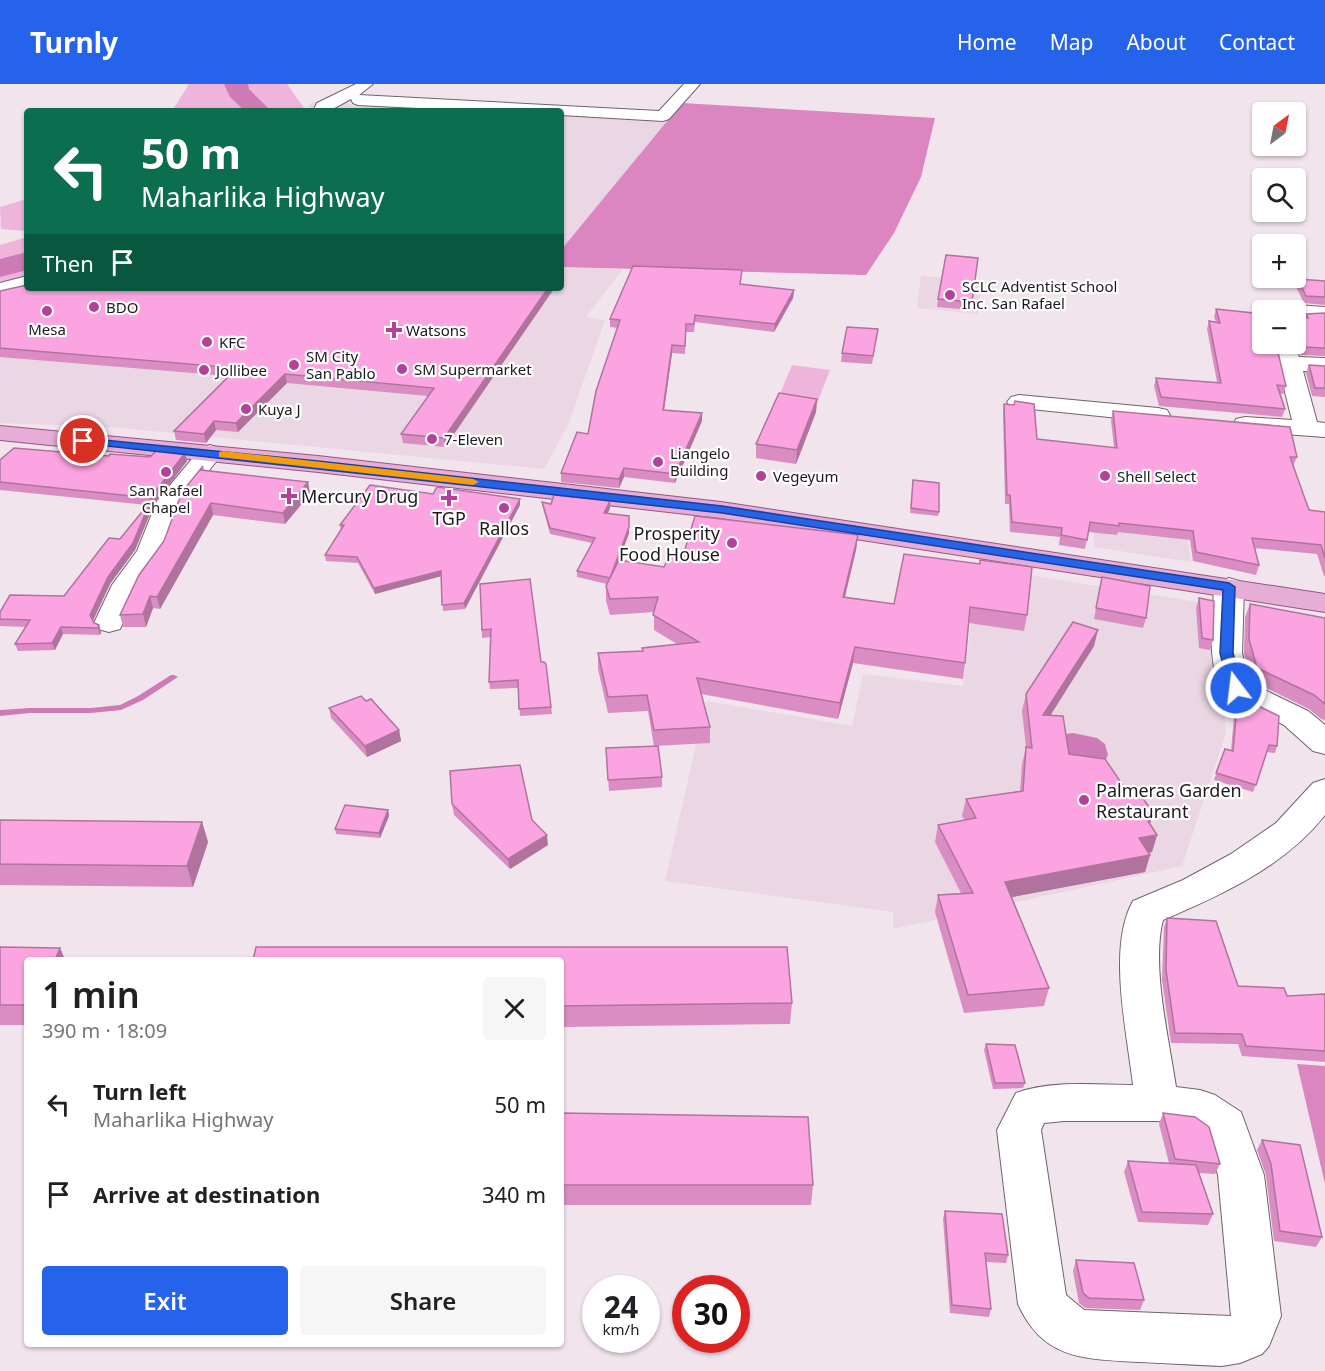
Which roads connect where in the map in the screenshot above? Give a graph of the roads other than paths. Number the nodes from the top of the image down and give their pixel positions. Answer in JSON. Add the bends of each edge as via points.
{"nodes":[{"id":1,"x":365,"y":84,"type":"edge"},
{"id":2,"x":692,"y":84,"type":"edge"},
{"id":3,"x":358,"y":100,"type":"dead end"},
{"id":4,"x":322,"y":108,"type":"edge"},
{"id":5,"x":510,"y":108,"type":"edge"},
{"id":6,"x":564,"y":111,"type":"edge"},
{"id":7,"x":24,"y":283,"type":"edge"},
{"id":8,"x":0,"y":290,"type":"edge"},
{"id":9,"x":1306,"y":312,"type":"edge"},
{"id":10,"x":1325,"y":313,"type":"edge"},
{"id":11,"x":1287,"y":354,"type":"edge"},
{"id":12,"x":1290,"y":354,"type":"edge"},
{"id":13,"x":1325,"y":365,"type":"edge"},
{"id":14,"x":1019,"y":402,"type":"edge"},
{"id":15,"x":1180,"y":417,"type":"edge"},
{"id":16,"x":1227,"y":422,"type":"edge"},
{"id":17,"x":1316,"y":430,"type":"edge"},
{"id":18,"x":0,"y":433,"type":"edge"},
{"id":19,"x":210,"y":453,"type":"junction"},
{"id":20,"x":1229,"y":587,"type":"junction"},
{"id":21,"x":1325,"y":603,"type":"edge"},
{"id":22,"x":109,"y":623,"type":"dead end"},
{"id":23,"x":1325,"y":743,"type":"edge"},
{"id":24,"x":1325,"y":791,"type":"edge"},
{"id":25,"x":1157,"y":1103,"type":"junction"}],
"edges":[{"from":1,"to":4,"type":"street"},
{"from":2,"to":6,"type":"street","via":[[663,116]]},
{"from":3,"to":5,"type":"street"},
{"from":7,"to":8,"type":"street"},
{"from":9,"to":10,"type":"street"},
{"from":11,"to":17,"type":"street"},
{"from":12,"to":13,"type":"street"},
{"from":14,"to":15,"type":"street"},
{"from":16,"to":17,"type":"street"},
{"from":18,"to":19,"type":"main road"},
{"from":19,"to":20,"type":"main road","via":[[722,510]]},
{"from":19,"to":22,"type":"street","via":[[171,501],[151,552],[127,585]]},
{"from":20,"to":21,"type":"main road"},
{"from":20,"to":23,"type":"street","via":[[1227,653],[1236,688],[1296,718]]},
{"from":24,"to":25,"type":"street","via":[[1282,837],[1236,869],[1199,890],[1146,911],[1138,957]]},
{"from":25,"to":25,"type":"street","via":[[1030,1106],[1019,1130],[1043,1304],[1063,1326],[1080,1334],[1221,1342],[1243,1339],[1253,1329],[1256,1316],[1241,1175],[1225,1125],[1200,1108]]}]}
